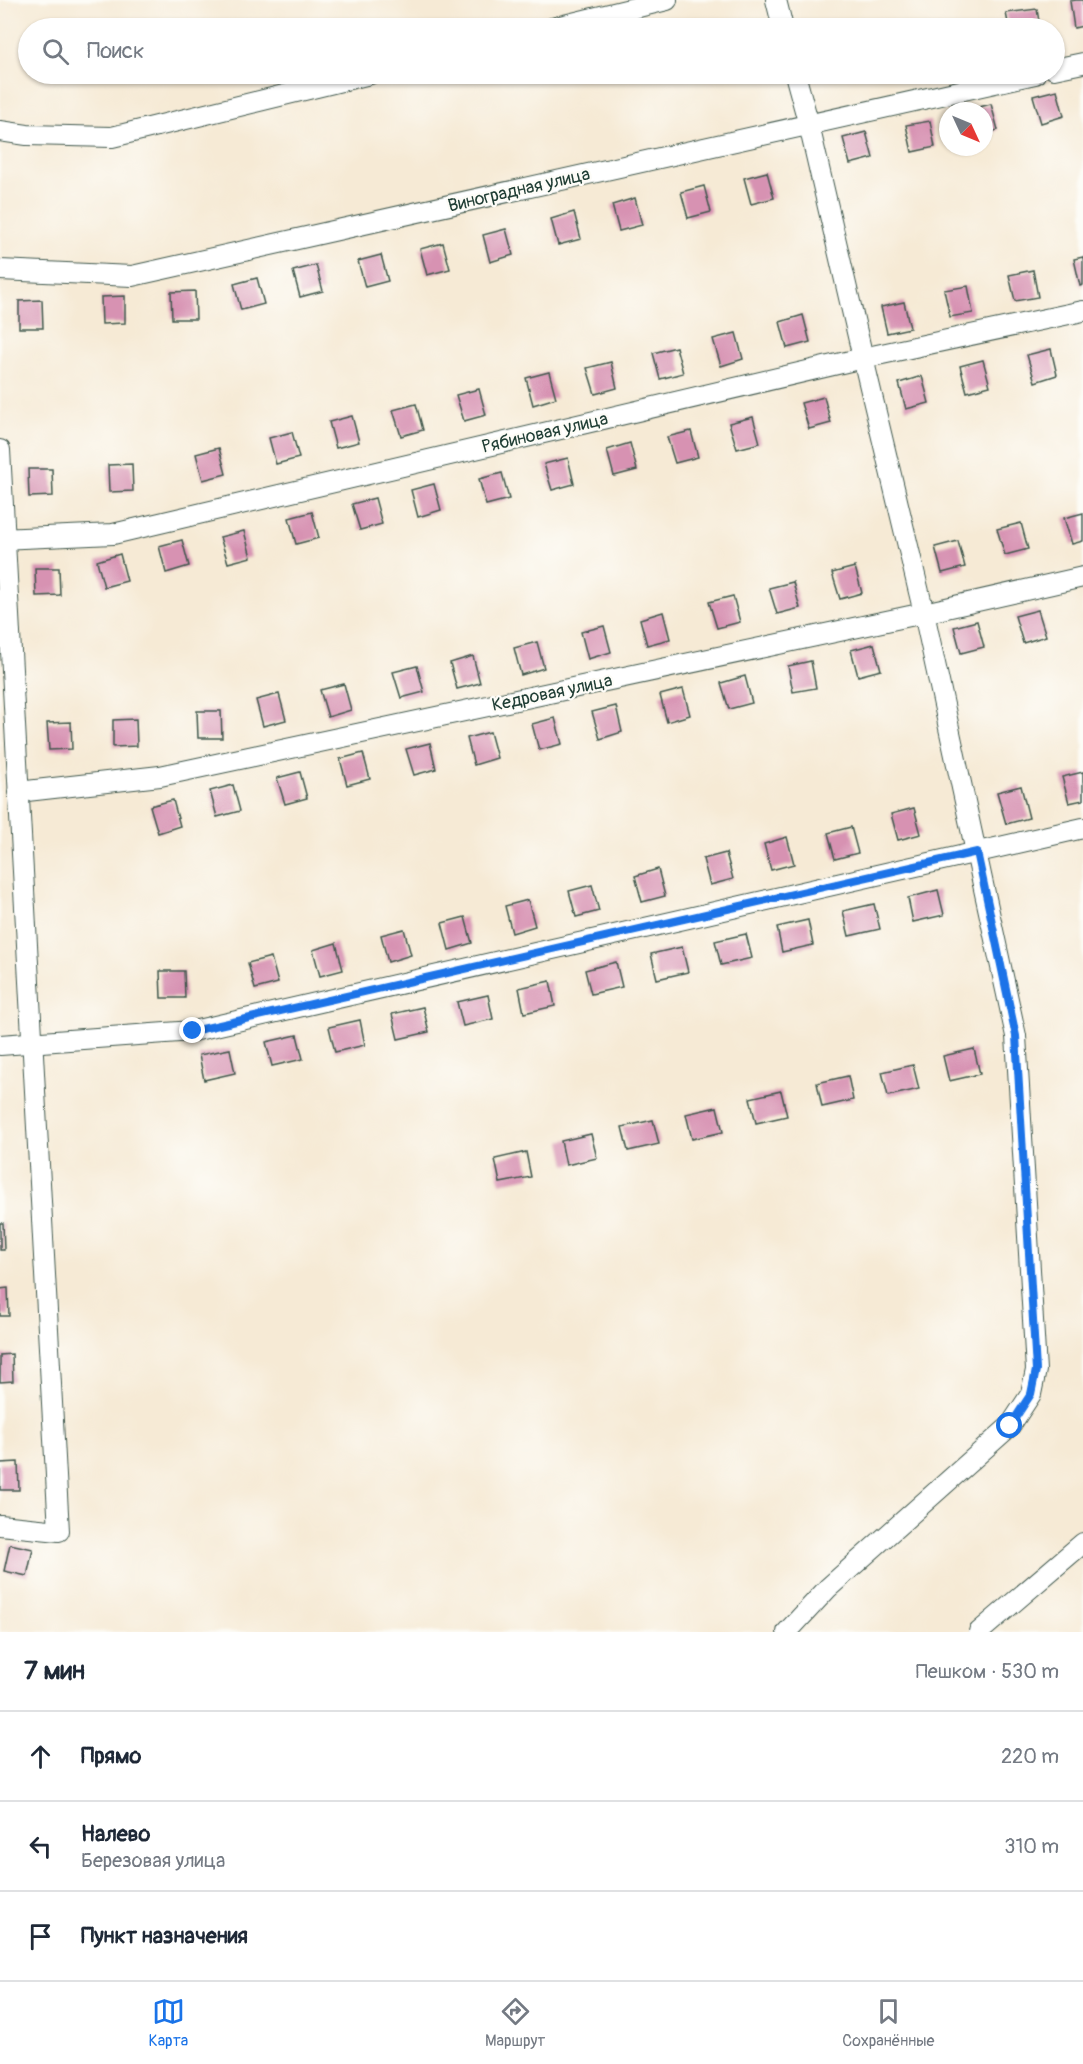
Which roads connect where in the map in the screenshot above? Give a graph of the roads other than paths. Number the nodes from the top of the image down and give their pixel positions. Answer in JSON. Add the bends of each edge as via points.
{"nodes":[{"id":1,"x":667,"y":0,"type":"edge"},
{"id":2,"x":776,"y":0,"type":"edge"},
{"id":3,"x":593,"y":18,"type":"edge"},
{"id":4,"x":780,"y":18,"type":"edge"},
{"id":5,"x":1083,"y":63,"type":"edge"},
{"id":6,"x":1065,"y":67,"type":"edge"},
{"id":7,"x":329,"y":84,"type":"edge"},
{"id":8,"x":798,"y":84,"type":"edge"},
{"id":9,"x":991,"y":84,"type":"edge"},
{"id":10,"x":809,"y":125,"type":"junction"},
{"id":11,"x":0,"y":131,"type":"edge"},
{"id":12,"x":0,"y":270,"type":"edge"},
{"id":13,"x":1083,"y":311,"type":"edge"},
{"id":14,"x":863,"y":358,"type":"junction"},
{"id":15,"x":0,"y":450,"type":"edge"},
{"id":16,"x":2,"y":539,"type":"edge"},
{"id":17,"x":1083,"y":577,"type":"edge"},
{"id":18,"x":924,"y":613,"type":"junction"},
{"id":19,"x":18,"y":792,"type":"junction"},
{"id":20,"x":1083,"y":828,"type":"edge"},
{"id":21,"x":977,"y":852,"type":"junction"},
{"id":22,"x":31,"y":1044,"type":"junction"},
{"id":23,"x":0,"y":1045,"type":"edge"},
{"id":24,"x":0,"y":1525,"type":"edge"},
{"id":25,"x":1083,"y":1543,"type":"edge"},
{"id":26,"x":787,"y":1632,"type":"edge"},
{"id":27,"x":979,"y":1632,"type":"edge"}],
"edges":[{"from":1,"to":3,"type":"street"},
{"from":2,"to":4,"type":"street"},
{"from":5,"to":6,"type":"street"},
{"from":7,"to":11,"type":"street","via":[[112,137]]},
{"from":8,"to":10,"type":"street"},
{"from":9,"to":10,"type":"street","name":"Виноградная улица"},
{"from":10,"to":12,"type":"street","name":"Виноградная улица","via":[[132,276]]},
{"from":10,"to":14,"type":"street"},
{"from":13,"to":14,"type":"street","name":"Рябиновая улица"},
{"from":14,"to":16,"type":"street","name":"Рябиновая улица","via":[[112,534]]},
{"from":14,"to":18,"type":"street"},
{"from":15,"to":16,"type":"street"},
{"from":16,"to":19,"type":"street"},
{"from":17,"to":18,"type":"street","name":"Кедровая улица"},
{"from":18,"to":19,"type":"street","name":"Кедровая улица","via":[[160,776]]},
{"from":18,"to":21,"type":"street"},
{"from":19,"to":22,"type":"street"},
{"from":20,"to":21,"type":"street"},
{"from":21,"to":22,"type":"street","via":[[193,1031]]},
{"from":21,"to":26,"type":"street","via":[[1016,1036],[1036,1370],[1031,1394],[1010,1426],[828,1588]]},
{"from":22,"to":23,"type":"street"},
{"from":22,"to":24,"type":"street","via":[[59,1531]]},
{"from":25,"to":27,"type":"street"}]}
